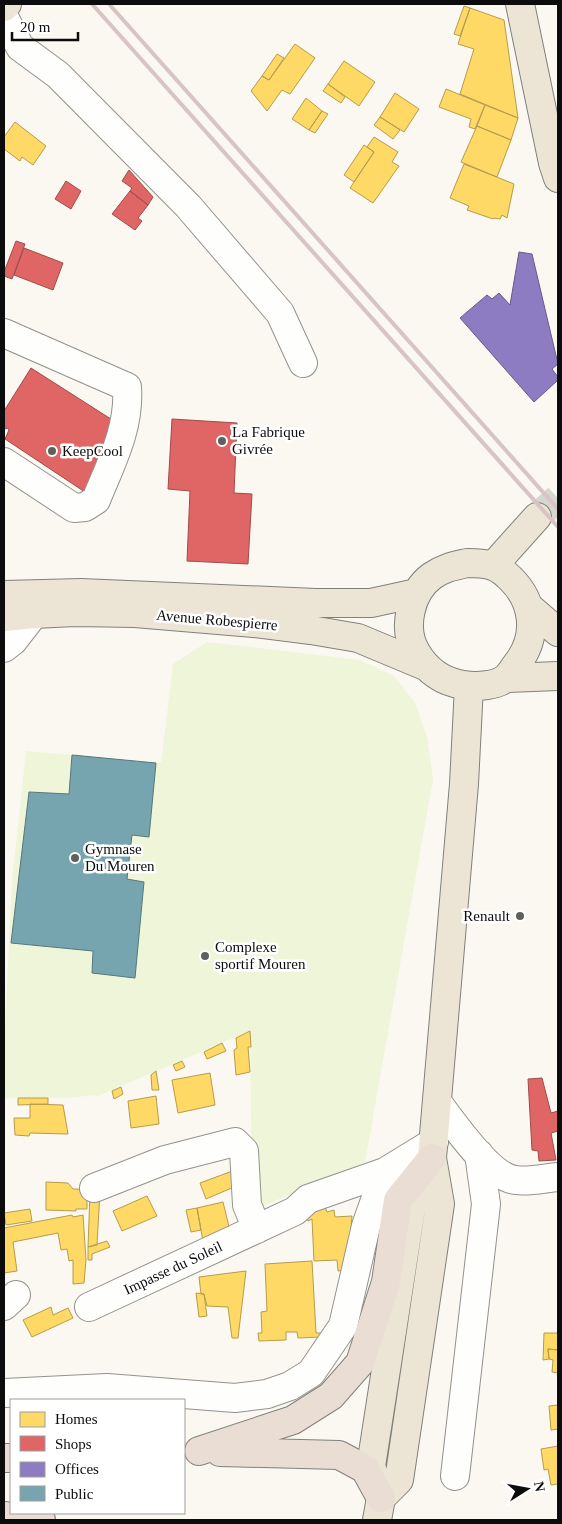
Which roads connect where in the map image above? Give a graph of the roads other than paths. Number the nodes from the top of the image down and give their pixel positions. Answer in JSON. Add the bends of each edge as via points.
{"nodes":[{"id":1,"x":7,"y":4,"type":"edge"},
{"id":2,"x":520,"y":4,"type":"edge"},
{"id":3,"x":4,"y":7,"type":"edge"},
{"id":4,"x":4,"y":17,"type":"edge"},
{"id":5,"x":557,"y":167,"type":"edge"},
{"id":6,"x":5,"y":338,"type":"edge"},
{"id":7,"x":303,"y":363,"type":"dead end"},
{"id":8,"x":4,"y":462,"type":"edge"},
{"id":9,"x":537,"y":517,"type":"tunnel mouth"},
{"id":10,"x":493,"y":566,"type":"junction"},
{"id":11,"x":417,"y":593,"type":"junction"},
{"id":12,"x":4,"y":595,"type":"edge"},
{"id":13,"x":530,"y":608,"type":"junction"},
{"id":14,"x":34,"y":614,"type":"junction"},
{"id":15,"x":4,"y":618,"type":"edge"},
{"id":16,"x":558,"y":632,"type":"edge"},
{"id":17,"x":4,"y":648,"type":"edge"},
{"id":18,"x":425,"y":666,"type":"junction"},
{"id":19,"x":558,"y":676,"type":"edge"},
{"id":20,"x":506,"y":678,"type":"junction"},
{"id":21,"x":470,"y":686,"type":"junction"},
{"id":22,"x":438,"y":1103,"type":"junction"},
{"id":23,"x":433,"y":1150,"type":"junction"},
{"id":24,"x":479,"y":1154,"type":"junction"},
{"id":25,"x":385,"y":1172,"type":"junction"},
{"id":26,"x":558,"y":1177,"type":"edge"},
{"id":27,"x":94,"y":1188,"type":"dead end"},
{"id":28,"x":256,"y":1229,"type":"junction"},
{"id":29,"x":89,"y":1307,"type":"dead end"},
{"id":30,"x":4,"y":1393,"type":"edge"},
{"id":31,"x":191,"y":1452,"type":"edge"},
{"id":32,"x":455,"y":1476,"type":"dead end"},
{"id":33,"x":379,"y":1509,"type":"edge"},
{"id":34,"x":4,"y":1516,"type":"edge"},
{"id":35,"x":41,"y":1520,"type":"edge"}],
"edges":[{"from":1,"to":3,"type":"main road"},
{"from":2,"to":5,"type":"main road"},
{"from":4,"to":7,"type":"lane","via":[[20,46],[58,75],[200,221],[280,313]]},
{"from":6,"to":8,"type":"lane","via":[[127,387],[128,402],[125,428],[96,500],[85,507],[74,508]]},
{"from":9,"to":10,"type":"main road"},
{"from":10,"to":11,"type":"main road","via":[[467,563],[447,567],[430,578]]},
{"from":10,"to":13,"type":"main road","via":[[521,589]]},
{"from":11,"to":12,"type":"main road","name":"Avenue Robespierre","via":[[362,603],[81,593]]},
{"from":11,"to":18,"type":"main road","via":[[410,611],[409,630],[414,650]]},
{"from":13,"to":16,"type":"main road"},
{"from":13,"to":20,"type":"main road","via":[[532,630],[526,651]]},
{"from":14,"to":15,"type":"main road","name":"Avenue Robespierre"},
{"from":14,"to":17,"type":"lane"},
{"from":14,"to":18,"type":"main road","name":"Avenue Robespierre","via":[[135,613],[311,630],[358,638]]},
{"from":18,"to":21,"type":"main road","via":[[453,684]]},
{"from":19,"to":20,"type":"main road"},
{"from":20,"to":21,"type":"main road","via":[[496,683]]},
{"from":21,"to":22,"type":"main road"},
{"from":22,"to":23,"type":"main road"},
{"from":22,"to":24,"type":"lane"},
{"from":23,"to":25,"type":"lane","name":"Impasse du Soleil"},
{"from":23,"to":31,"type":"highway","via":[[398,1200],[386,1282],[360,1363],[332,1396],[293,1420]]},
{"from":23,"to":33,"type":"main road","via":[[412,1202],[371,1466]]},
{"from":24,"to":26,"type":"lane","via":[[496,1172],[515,1180]]},
{"from":24,"to":32,"type":"lane","via":[[486,1204]]},
{"from":25,"to":28,"type":"lane","name":"Impasse du Soleil","via":[[308,1199],[295,1212]]},
{"from":25,"to":30,"type":"lane","via":[[366,1226],[343,1326],[311,1373],[290,1386],[267,1394],[235,1398],[107,1388]]},
{"from":27,"to":28,"type":"lane","via":[[165,1160],[235,1142],[244,1151],[246,1205]]},
{"from":28,"to":29,"type":"lane","name":"Impasse du Soleil"},
{"from":31,"to":33,"type":"highway","via":[[340,1455],[364,1469]]},
{"from":34,"to":35,"type":"highway"}]}
